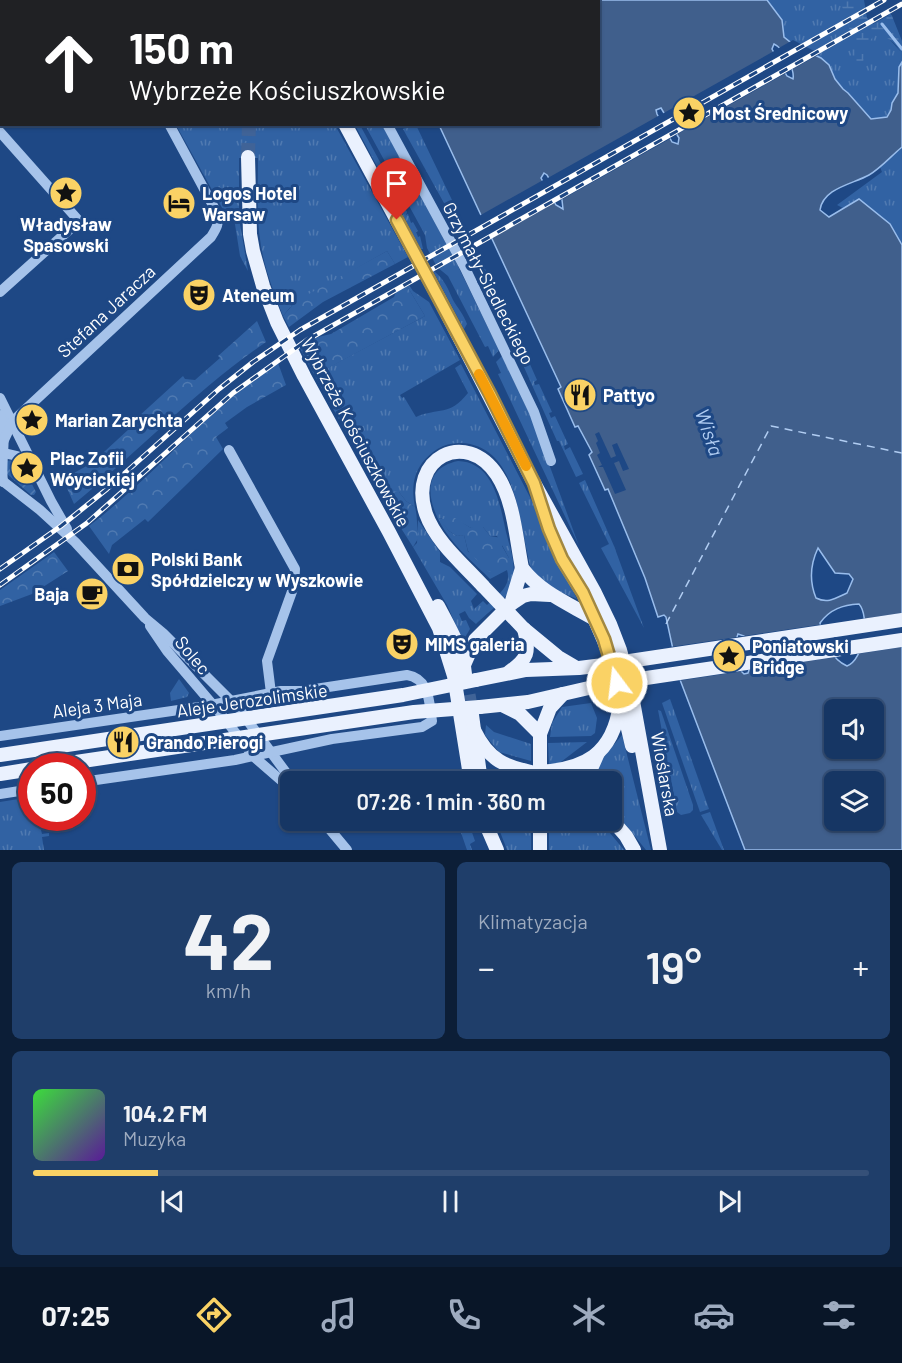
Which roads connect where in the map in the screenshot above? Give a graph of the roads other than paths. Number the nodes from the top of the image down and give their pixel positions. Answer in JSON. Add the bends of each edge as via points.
{"nodes":[{"id":1,"x":170,"y":126,"type":"edge"},
{"id":2,"x":346,"y":126,"type":"edge"},
{"id":3,"x":388,"y":126,"type":"edge"},
{"id":4,"x":0,"y":132,"type":"edge"},
{"id":5,"x":249,"y":157,"type":"tunnel mouth"},
{"id":6,"x":0,"y":292,"type":"edge"},
{"id":7,"x":0,"y":398,"type":"edge"},
{"id":8,"x":0,"y":415,"type":"edge"},
{"id":9,"x":13,"y":421,"type":"junction"},
{"id":10,"x":1,"y":449,"type":"edge"},
{"id":11,"x":229,"y":450,"type":"dead end"},
{"id":12,"x":551,"y":461,"type":"dead end"},
{"id":13,"x":34,"y":467,"type":"junction"},
{"id":14,"x":2,"y":480,"type":"edge"},
{"id":15,"x":534,"y":483,"type":"junction"},
{"id":16,"x":44,"y":487,"type":"junction"},
{"id":17,"x":28,"y":501,"type":"junction"},
{"id":18,"x":389,"y":532,"type":"junction"},
{"id":19,"x":75,"y":542,"type":"junction"},
{"id":20,"x":522,"y":568,"type":"junction"},
{"id":21,"x":550,"y":595,"type":"junction"},
{"id":22,"x":511,"y":604,"type":"junction"},
{"id":23,"x":145,"y":618,"type":"junction"},
{"id":24,"x":593,"y":618,"type":"junction"},
{"id":25,"x":902,"y":620,"type":"edge"},
{"id":26,"x":524,"y":629,"type":"junction"},
{"id":27,"x":902,"y":640,"type":"edge"},
{"id":28,"x":579,"y":668,"type":"junction"},
{"id":29,"x":468,"y":673,"type":"junction"},
{"id":30,"x":508,"y":673,"type":"junction"},
{"id":31,"x":566,"y":692,"type":"junction"},
{"id":32,"x":271,"y":693,"type":"junction"},
{"id":33,"x":230,"y":700,"type":"junction"},
{"id":34,"x":621,"y":701,"type":"junction"},
{"id":35,"x":213,"y":704,"type":"junction"},
{"id":36,"x":502,"y":705,"type":"junction"},
{"id":37,"x":471,"y":713,"type":"junction"},
{"id":38,"x":474,"y":730,"type":"junction"},
{"id":39,"x":540,"y":734,"type":"junction"},
{"id":40,"x":0,"y":736,"type":"edge"},
{"id":41,"x":599,"y":751,"type":"junction"},
{"id":42,"x":273,"y":752,"type":"junction"},
{"id":43,"x":0,"y":755,"type":"edge"},
{"id":44,"x":253,"y":756,"type":"junction"},
{"id":45,"x":96,"y":759,"type":"edge"},
{"id":46,"x":18,"y":771,"type":"edge"},
{"id":47,"x":286,"y":771,"type":"edge"},
{"id":48,"x":471,"y":771,"type":"edge"},
{"id":49,"x":480,"y":771,"type":"edge"},
{"id":50,"x":522,"y":771,"type":"edge"},
{"id":51,"x":538,"y":771,"type":"edge"},
{"id":52,"x":561,"y":771,"type":"edge"},
{"id":53,"x":590,"y":771,"type":"edge"},
{"id":54,"x":0,"y":774,"type":"edge"},
{"id":55,"x":280,"y":779,"type":"edge"},
{"id":56,"x":96,"y":780,"type":"edge"},
{"id":57,"x":18,"y":791,"type":"edge"},
{"id":58,"x":0,"y":794,"type":"edge"},
{"id":59,"x":331,"y":831,"type":"edge"},
{"id":60,"x":489,"y":831,"type":"edge"},
{"id":61,"x":540,"y":831,"type":"edge"},
{"id":62,"x":622,"y":831,"type":"edge"},
{"id":63,"x":659,"y":847,"type":"edge"},
{"id":64,"x":347,"y":850,"type":"edge"},
{"id":65,"x":497,"y":850,"type":"edge"},
{"id":66,"x":540,"y":850,"type":"edge"},
{"id":67,"x":634,"y":850,"type":"edge"}],
"edges":[{"from":1,"to":9,"type":"street","name":"Stefana Jaracza","via":[[215,208],[218,224],[211,237]]},
{"from":2,"to":15,"type":"main road"},
{"from":3,"to":12,"type":"street","name":"Grzymały-Siedleckiego","via":[[465,268],[534,412]]},
{"from":4,"to":6,"type":"street","via":[[79,221]]},
{"from":5,"to":18,"type":"main road","name":"Wybrzeże Kościuszkowskie","via":[[250,234],[263,286],[304,376]]},
{"from":7,"to":9,"type":"street"},
{"from":8,"to":10,"type":"street"},
{"from":9,"to":10,"type":"street"},
{"from":9,"to":13,"type":"street"},
{"from":10,"to":13,"type":"street"},
{"from":10,"to":14,"type":"street"},
{"from":11,"to":32,"type":"street","via":[[295,569],[267,661]]},
{"from":13,"to":16,"type":"street"},
{"from":14,"to":17,"type":"street"},
{"from":15,"to":24,"type":"main road","via":[[562,559]]},
{"from":15,"to":63,"type":"main road","name":"Wioślarska","via":[[616,637],[626,670]]},
{"from":16,"to":17,"type":"street","via":[[39,497]]},
{"from":16,"to":19,"type":"street","name":"Solec"},
{"from":17,"to":19,"type":"street","name":"Solec"},
{"from":18,"to":29,"type":"main road","via":[[410,557],[438,606]]},
{"from":18,"to":37,"type":"main road","name":"Wybrzeże Kościuszkowskie","via":[[439,628]]},
{"from":19,"to":23,"type":"street","name":"Solec"},
{"from":20,"to":21,"type":"main road"},
{"from":20,"to":22,"type":"main road"},
{"from":20,"to":26,"type":"main road","bridge":true,"via":[[507,498],[494,470],[473,454],[456,452],[441,457],[423,481],[427,515],[439,537]]},
{"from":21,"to":22,"type":"main road","via":[[531,594]]},
{"from":21,"to":24,"type":"main road"},
{"from":22,"to":29,"type":"main road","via":[[474,640]]},
{"from":23,"to":33,"type":"street","name":"Solec"},
{"from":23,"to":35,"type":"street","name":"Solec","via":[[167,651]]},
{"from":24,"to":34,"type":"main road","via":[[608,651]]},
{"from":25,"to":28,"type":"main road","name":"Aleje Jerozolimskie","bridge":true},
{"from":26,"to":28,"type":"main road","via":[[558,657]]},
{"from":26,"to":30,"type":"main road","via":[[527,652]]},
{"from":27,"to":31,"type":"main road","name":"Aleje Jerozolimskie","bridge":true},
{"from":28,"to":30,"type":"main road","name":"Aleje Jerozolimskie"},
{"from":29,"to":30,"type":"main road","name":"Aleje Jerozolimskie"},
{"from":29,"to":43,"type":"main road","name":"Aleje Jerozolimskie","bridge":true,"via":[[392,697]]},
{"from":31,"to":36,"type":"main road","name":"Aleje Jerozolimskie"},
{"from":31,"to":39,"type":"main road","via":[[553,703]]},
{"from":32,"to":33,"type":"street","name":"Aleja 3 Maja"},
{"from":32,"to":42,"type":"street","name":"Aleja 3 Maja","via":[[414,676],[427,688],[432,721]]},
{"from":33,"to":35,"type":"street","name":"Aleja 3 Maja"},
{"from":33,"to":42,"type":"street","name":"Solec"},
{"from":34,"to":41,"type":"main road","via":[[612,736]]},
{"from":34,"to":63,"type":"main road"},
{"from":35,"to":40,"type":"street","name":"Aleja 3 Maja"},
{"from":35,"to":44,"type":"street","name":"Solec"},
{"from":36,"to":37,"type":"main road","name":"Aleje Jerozolimskie"},
{"from":36,"to":39,"type":"main road","via":[[520,714]]},
{"from":37,"to":38,"type":"main road"},
{"from":37,"to":45,"type":"main road","name":"Aleje Jerozolimskie","bridge":true,"via":[[414,712]]},
{"from":37,"to":48,"type":"main road"},
{"from":38,"to":49,"type":"main road"},
{"from":38,"to":50,"type":"main road","via":[[494,759]]},
{"from":39,"to":51,"type":"main road","bridge":true},
{"from":41,"to":52,"type":"main road"},
{"from":41,"to":53,"type":"main road"},
{"from":42,"to":44,"type":"street"},
{"from":42,"to":47,"type":"street","name":"Solec"},
{"from":44,"to":55,"type":"street","name":"Solec"},
{"from":44,"to":56,"type":"street"},
{"from":46,"to":54,"type":"main road"},
{"from":57,"to":58,"type":"street"},
{"from":59,"to":64,"type":"street"},
{"from":60,"to":65,"type":"main road"},
{"from":61,"to":66,"type":"main road"},
{"from":62,"to":67,"type":"main road"}]}
